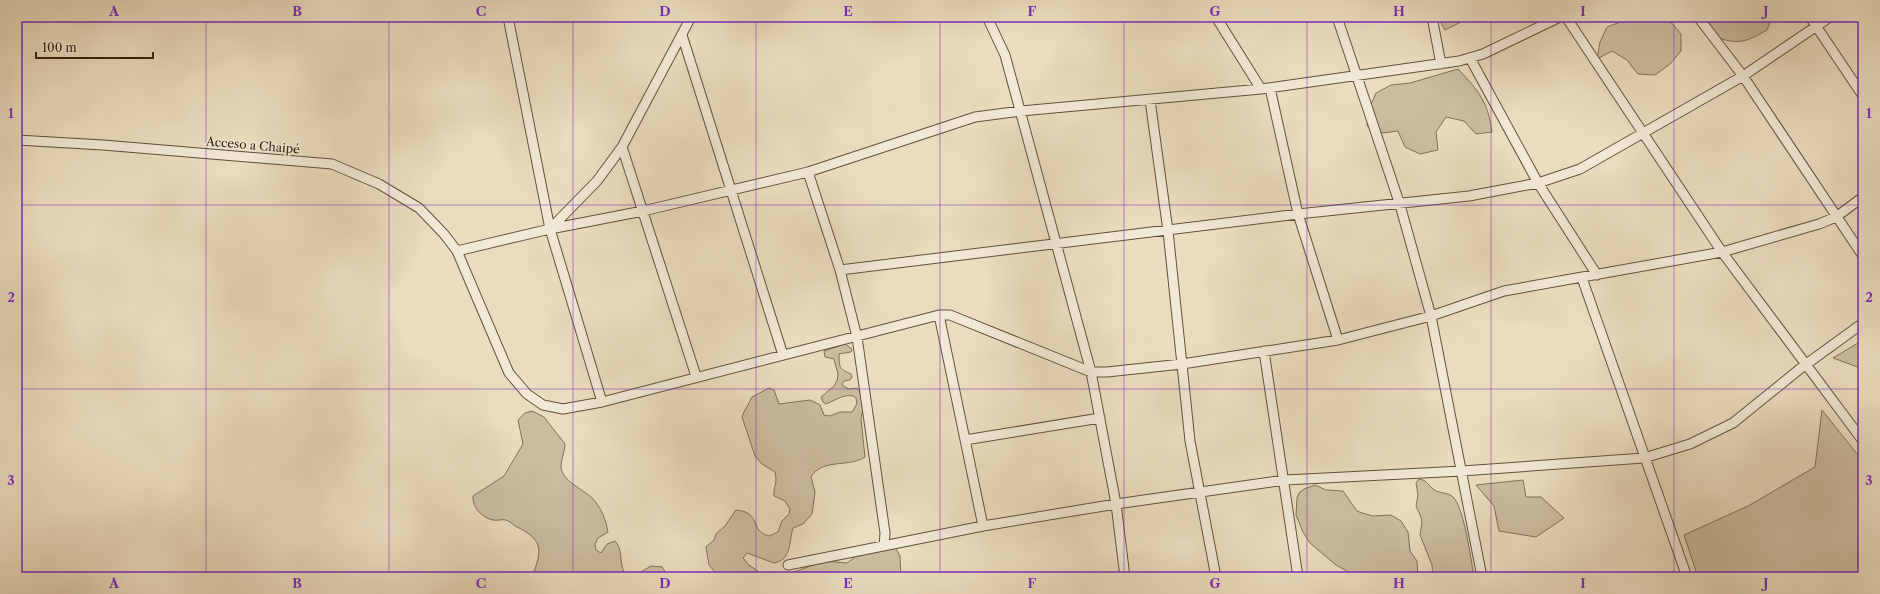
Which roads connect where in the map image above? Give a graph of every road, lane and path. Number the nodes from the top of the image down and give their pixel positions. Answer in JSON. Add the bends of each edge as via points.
{"nodes":[{"id":1,"x":508,"y":17,"type":"edge"},
{"id":2,"x":691,"y":17,"type":"edge"},
{"id":3,"x":987,"y":17,"type":"edge"},
{"id":4,"x":1216,"y":17,"type":"edge"},
{"id":5,"x":1338,"y":17,"type":"edge"},
{"id":6,"x":1432,"y":17,"type":"edge"},
{"id":7,"x":1560,"y":17,"type":"edge"},
{"id":8,"x":1566,"y":17,"type":"edge"},
{"id":9,"x":1698,"y":17,"type":"edge"},
{"id":10,"x":1810,"y":17,"type":"edge"},
{"id":11,"x":1830,"y":17,"type":"edge"},
{"id":12,"x":1816,"y":26,"type":"junction"},
{"id":13,"x":682,"y":35,"type":"junction"},
{"id":14,"x":1470,"y":58,"type":"junction"},
{"id":15,"x":1441,"y":64,"type":"junction"},
{"id":16,"x":1356,"y":75,"type":"junction"},
{"id":17,"x":1743,"y":76,"type":"junction"},
{"id":18,"x":1266,"y":89,"type":"junction"},
{"id":19,"x":1863,"y":96,"type":"edge"},
{"id":20,"x":1150,"y":100,"type":"junction"},
{"id":21,"x":1020,"y":111,"type":"junction"},
{"id":22,"x":1642,"y":134,"type":"junction"},
{"id":23,"x":17,"y":140,"type":"edge"},
{"id":24,"x":622,"y":147,"type":"junction"},
{"id":25,"x":808,"y":172,"type":"junction"},
{"id":26,"x":1538,"y":183,"type":"junction"},
{"id":27,"x":730,"y":190,"type":"junction"},
{"id":28,"x":1863,"y":198,"type":"edge"},
{"id":29,"x":1400,"y":205,"type":"junction"},
{"id":30,"x":643,"y":211,"type":"junction"},
{"id":31,"x":1298,"y":214,"type":"junction"},
{"id":32,"x":1836,"y":217,"type":"junction"},
{"id":33,"x":550,"y":229,"type":"junction"},
{"id":34,"x":1168,"y":231,"type":"junction"},
{"id":35,"x":1057,"y":244,"type":"junction"},
{"id":36,"x":457,"y":251,"type":"junction"},
{"id":37,"x":1722,"y":252,"type":"junction"},
{"id":38,"x":1863,"y":256,"type":"edge"},
{"id":39,"x":840,"y":270,"type":"junction"},
{"id":40,"x":1597,"y":275,"type":"junction"},
{"id":41,"x":1582,"y":278,"type":"junction"},
{"id":42,"x":939,"y":315,"type":"junction"},
{"id":43,"x":1431,"y":316,"type":"junction"},
{"id":44,"x":1863,"y":323,"type":"edge"},
{"id":45,"x":856,"y":337,"type":"junction"},
{"id":46,"x":1338,"y":340,"type":"junction"},
{"id":47,"x":1264,"y":351,"type":"junction"},
{"id":48,"x":783,"y":355,"type":"junction"},
{"id":49,"x":1182,"y":364,"type":"junction"},
{"id":50,"x":1806,"y":364,"type":"junction"},
{"id":51,"x":1091,"y":372,"type":"junction"},
{"id":52,"x":696,"y":376,"type":"junction"},
{"id":53,"x":602,"y":402,"type":"junction"},
{"id":54,"x":1100,"y":418,"type":"junction"},
{"id":55,"x":965,"y":440,"type":"junction"},
{"id":56,"x":1863,"y":441,"type":"edge"},
{"id":57,"x":1644,"y":458,"type":"junction"},
{"id":58,"x":1462,"y":470,"type":"junction"},
{"id":59,"x":1285,"y":480,"type":"junction"},
{"id":60,"x":1200,"y":492,"type":"junction"},
{"id":61,"x":1116,"y":504,"type":"junction"},
{"id":62,"x":983,"y":526,"type":"junction"},
{"id":63,"x":884,"y":546,"type":"junction"},
{"id":64,"x":788,"y":565,"type":"dead end"},
{"id":65,"x":1125,"y":577,"type":"edge"},
{"id":66,"x":1216,"y":577,"type":"edge"},
{"id":67,"x":1298,"y":577,"type":"edge"},
{"id":68,"x":1482,"y":577,"type":"edge"},
{"id":69,"x":1688,"y":577,"type":"edge"}],
"edges":[{"from":1,"to":33,"type":"street"},
{"from":2,"to":13,"type":"street"},
{"from":3,"to":21,"type":"street","via":[[1006,56]]},
{"from":4,"to":18,"type":"street"},
{"from":5,"to":16,"type":"street"},
{"from":6,"to":15,"type":"street"},
{"from":7,"to":14,"type":"street"},
{"from":8,"to":22,"type":"street"},
{"from":9,"to":17,"type":"street"},
{"from":10,"to":12,"type":"street"},
{"from":11,"to":12,"type":"street"},
{"from":12,"to":17,"type":"street"},
{"from":12,"to":19,"type":"street"},
{"from":13,"to":24,"type":"street"},
{"from":13,"to":27,"type":"street"},
{"from":14,"to":15,"type":"street"},
{"from":14,"to":26,"type":"street"},
{"from":15,"to":16,"type":"street"},
{"from":16,"to":18,"type":"street"},
{"from":16,"to":29,"type":"street"},
{"from":17,"to":22,"type":"street"},
{"from":17,"to":32,"type":"street"},
{"from":18,"to":20,"type":"street"},
{"from":18,"to":31,"type":"street"},
{"from":20,"to":21,"type":"street"},
{"from":20,"to":34,"type":"street"},
{"from":21,"to":25,"type":"street","via":[[951,124]]},
{"from":21,"to":35,"type":"street"},
{"from":22,"to":26,"type":"street","via":[[1580,169]]},
{"from":22,"to":37,"type":"street"},
{"from":23,"to":36,"type":"street","name":"Acceso a Chaipé","via":[[102,144],[332,164],[379,184],[419,208]]},
{"from":24,"to":30,"type":"street"},
{"from":24,"to":33,"type":"street","via":[[597,181]]},
{"from":25,"to":27,"type":"street"},
{"from":25,"to":39,"type":"street"},
{"from":26,"to":29,"type":"street"},
{"from":26,"to":40,"type":"street"},
{"from":27,"to":30,"type":"street"},
{"from":27,"to":48,"type":"street"},
{"from":28,"to":32,"type":"street"},
{"from":29,"to":31,"type":"street"},
{"from":29,"to":43,"type":"street"},
{"from":30,"to":33,"type":"street"},
{"from":30,"to":52,"type":"street"},
{"from":31,"to":34,"type":"street"},
{"from":31,"to":46,"type":"street"},
{"from":32,"to":37,"type":"street"},
{"from":32,"to":38,"type":"street"},
{"from":33,"to":36,"type":"street"},
{"from":33,"to":53,"type":"street"},
{"from":34,"to":35,"type":"street"},
{"from":34,"to":49,"type":"street"},
{"from":35,"to":39,"type":"street"},
{"from":35,"to":51,"type":"street"},
{"from":36,"to":53,"type":"street","name":"Acceso a Chaipé","via":[[509,373],[527,394],[542,405],[563,409]]},
{"from":37,"to":40,"type":"street"},
{"from":37,"to":50,"type":"street"},
{"from":39,"to":45,"type":"street"},
{"from":40,"to":41,"type":"street"},
{"from":41,"to":43,"type":"street","via":[[1504,291]]},
{"from":41,"to":57,"type":"street"},
{"from":42,"to":45,"type":"street","name":"Acceso a Chaipé"},
{"from":42,"to":51,"type":"street","via":[[950,315]]},
{"from":42,"to":55,"type":"street"},
{"from":43,"to":46,"type":"street"},
{"from":43,"to":58,"type":"street"},
{"from":44,"to":50,"type":"street"},
{"from":45,"to":48,"type":"street","name":"Acceso a Chaipé"},
{"from":45,"to":63,"type":"street","via":[[885,533]]},
{"from":46,"to":47,"type":"street"},
{"from":47,"to":49,"type":"street"},
{"from":47,"to":59,"type":"street"},
{"from":48,"to":52,"type":"street","name":"Acceso a Chaipé"},
{"from":49,"to":51,"type":"street"},
{"from":49,"to":60,"type":"street","via":[[1190,441]]},
{"from":50,"to":56,"type":"street"},
{"from":50,"to":57,"type":"street","via":[[1733,423],[1690,444]]},
{"from":51,"to":54,"type":"street"},
{"from":52,"to":53,"type":"street","name":"Acceso a Chaipé"},
{"from":54,"to":55,"type":"street"},
{"from":54,"to":61,"type":"street"},
{"from":55,"to":62,"type":"street"},
{"from":57,"to":58,"type":"street"},
{"from":57,"to":69,"type":"street"},
{"from":58,"to":59,"type":"street"},
{"from":58,"to":68,"type":"street"},
{"from":59,"to":60,"type":"street"},
{"from":59,"to":67,"type":"street"},
{"from":60,"to":61,"type":"street"},
{"from":60,"to":66,"type":"street"},
{"from":61,"to":62,"type":"street"},
{"from":61,"to":65,"type":"street"},
{"from":62,"to":63,"type":"street"},
{"from":63,"to":64,"type":"street"}]}
